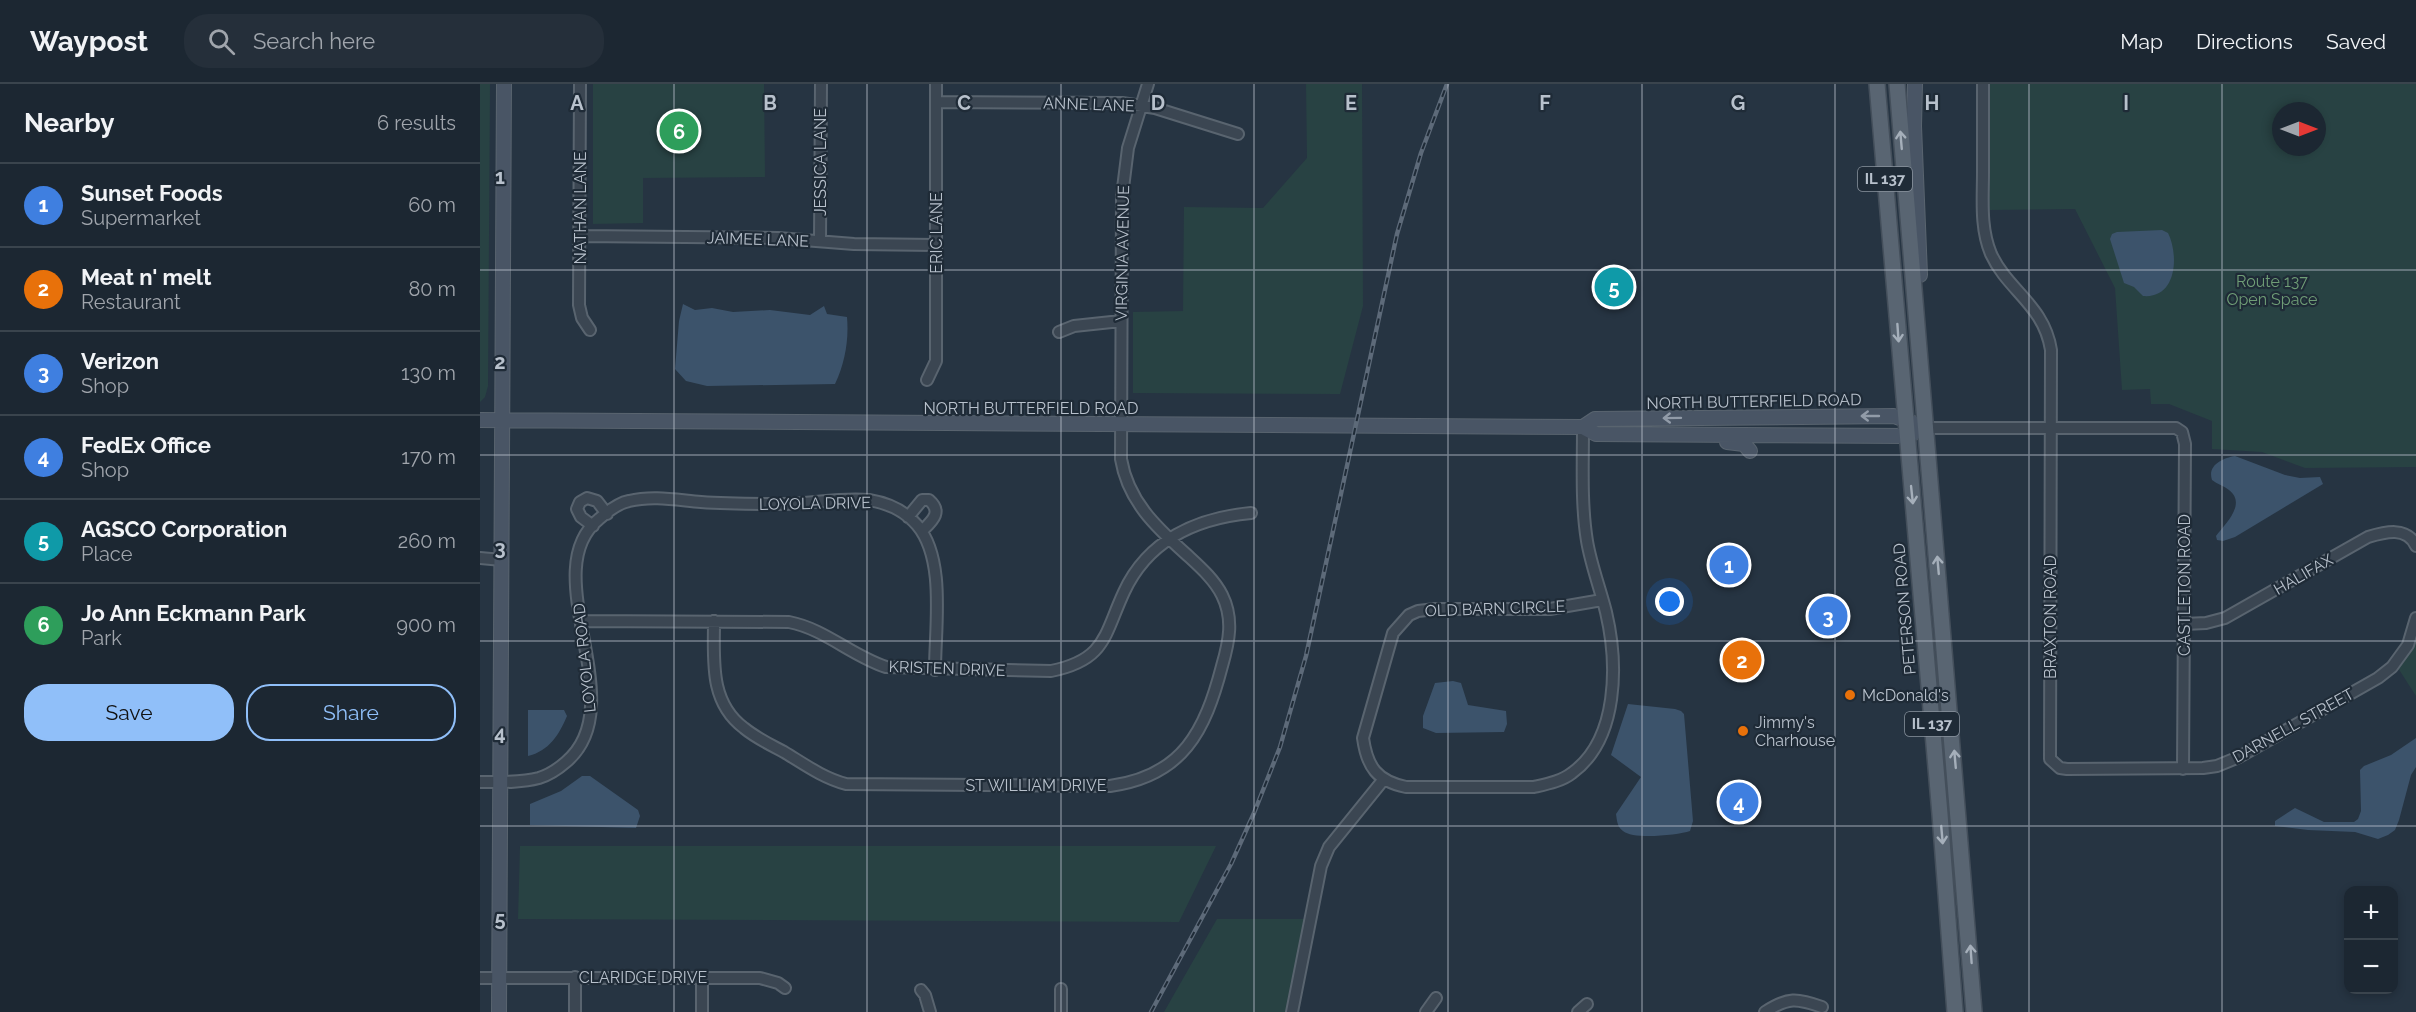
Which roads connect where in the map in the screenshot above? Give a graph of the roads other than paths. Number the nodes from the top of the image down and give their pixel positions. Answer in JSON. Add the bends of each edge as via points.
{"nodes":[{"id":1,"x":504,"y":84,"type":"edge"},
{"id":2,"x":580,"y":84,"type":"edge"},
{"id":3,"x":821,"y":84,"type":"edge"},
{"id":4,"x":936,"y":84,"type":"edge"},
{"id":5,"x":1148,"y":84,"type":"edge"},
{"id":6,"x":1869,"y":84,"type":"edge"},
{"id":7,"x":1877,"y":84,"type":"edge"},
{"id":8,"x":1897,"y":84,"type":"edge"},
{"id":9,"x":1915,"y":84,"type":"edge"},
{"id":10,"x":1983,"y":84,"type":"edge"},
{"id":11,"x":936,"y":102,"type":"junction"},
{"id":12,"x":1140,"y":105,"type":"junction"},
{"id":13,"x":1238,"y":134,"type":"dead end"},
{"id":14,"x":580,"y":236,"type":"junction"},
{"id":15,"x":820,"y":241,"type":"junction"},
{"id":16,"x":936,"y":245,"type":"junction"},
{"id":17,"x":1893,"y":274,"type":"junction"},
{"id":18,"x":1121,"y":321,"type":"junction"},
{"id":19,"x":590,"y":330,"type":"dead end"},
{"id":20,"x":1059,"y":332,"type":"dead end"},
{"id":21,"x":1920,"y":349,"type":"junction"},
{"id":22,"x":927,"y":380,"type":"dead end"},
{"id":23,"x":1731,"y":417,"type":"junction"},
{"id":24,"x":480,"y":420,"type":"edge"},
{"id":25,"x":502,"y":420,"type":"junction"},
{"id":26,"x":1905,"y":420,"type":"junction"},
{"id":27,"x":1121,"y":425,"type":"junction"},
{"id":28,"x":2051,"y":426,"type":"junction"},
{"id":29,"x":2154,"y":427,"type":"joint"},
{"id":30,"x":1582,"y":428,"type":"junction"},
{"id":31,"x":1926,"y":428,"type":"junction"},
{"id":32,"x":1653,"y":435,"type":"junction"},
{"id":33,"x":1758,"y":436,"type":"junction"},
{"id":34,"x":1906,"y":436,"type":"junction"},
{"id":35,"x":1750,"y":451,"type":"dead end"},
{"id":36,"x":1251,"y":513,"type":"dead end"},
{"id":37,"x":908,"y":517,"type":"junction"},
{"id":38,"x":599,"y":520,"type":"joint"},
{"id":39,"x":922,"y":531,"type":"junction"},
{"id":40,"x":1170,"y":540,"type":"junction"},
{"id":41,"x":2416,"y":546,"type":"edge"},
{"id":42,"x":480,"y":558,"type":"edge"},
{"id":43,"x":502,"y":560,"type":"junction"},
{"id":44,"x":1602,"y":600,"type":"junction"},
{"id":45,"x":2416,"y":618,"type":"edge"},
{"id":46,"x":581,"y":621,"type":"junction"},
{"id":47,"x":714,"y":621,"type":"junction"},
{"id":48,"x":2184,"y":624,"type":"junction"},
{"id":49,"x":935,"y":670,"type":"junction"},
{"id":50,"x":2096,"y":769,"type":"joint"},
{"id":51,"x":2183,"y":769,"type":"junction"},
{"id":52,"x":1384,"y":779,"type":"junction"},
{"id":53,"x":480,"y":782,"type":"edge"},
{"id":54,"x":500,"y":782,"type":"junction"},
{"id":55,"x":499,"y":976,"type":"junction"},
{"id":56,"x":575,"y":977,"type":"junction"},
{"id":57,"x":480,"y":978,"type":"edge"},
{"id":58,"x":702,"y":978,"type":"junction"},
{"id":59,"x":785,"y":988,"type":"dead end"},
{"id":60,"x":1061,"y":989,"type":"dead end"},
{"id":61,"x":921,"y":990,"type":"dead end"},
{"id":62,"x":1436,"y":998,"type":"dead end"},
{"id":63,"x":1587,"y":1004,"type":"dead end"},
{"id":64,"x":1822,"y":1007,"type":"dead end"},
{"id":65,"x":499,"y":1012,"type":"edge"},
{"id":66,"x":575,"y":1012,"type":"edge"},
{"id":67,"x":702,"y":1012,"type":"edge"},
{"id":68,"x":930,"y":1012,"type":"edge"},
{"id":69,"x":1061,"y":1012,"type":"edge"},
{"id":70,"x":1293,"y":1012,"type":"edge"},
{"id":71,"x":1426,"y":1012,"type":"edge"},
{"id":72,"x":1578,"y":1012,"type":"edge"},
{"id":73,"x":1765,"y":1012,"type":"edge"},
{"id":74,"x":1955,"y":1012,"type":"edge"},
{"id":75,"x":1974,"y":1012,"type":"edge"}],
"edges":[{"from":1,"to":25,"type":"main road"},
{"from":2,"to":14,"type":"street","name":"NATHAN LANE"},
{"from":3,"to":15,"type":"street","name":"JESSICA LANE"},
{"from":4,"to":11,"type":"street","name":"ERIC LANE"},
{"from":5,"to":12,"type":"street","name":"VIRGINIA AVENUE"},
{"from":6,"to":17,"type":"main road","name":"PETERSON ROAD"},
{"from":7,"to":17,"type":"main road","name":"PETERSON ROAD","number":"IL 137"},
{"from":21,"to":8,"type":"main road","number":"IL 137","one_way":true},
{"from":9,"to":21,"type":"main road"},
{"from":10,"to":28,"type":"street","name":"BRAXTON ROAD","via":[[1986,241],[1997,266],[2046,328],[2052,356]]},
{"from":11,"to":12,"type":"street","name":"ANNE LANE"},
{"from":11,"to":16,"type":"street","name":"ERIC LANE"},
{"from":12,"to":13,"type":"street","name":"ANNE LANE"},
{"from":12,"to":18,"type":"street","name":"VIRGINIA AVENUE","via":[[1128,148],[1123,187]]},
{"from":14,"to":15,"type":"street","name":"JAIMEE LANE"},
{"from":14,"to":19,"type":"street","name":"NATHAN LANE","via":[[579,305]]},
{"from":15,"to":16,"type":"street","name":"JAIMEE LANE"},
{"from":16,"to":22,"type":"street","name":"ERIC LANE","via":[[936,361]]},
{"from":17,"to":26,"type":"main road","name":"PETERSON ROAD","number":"IL 137","one_way":true},
{"from":18,"to":20,"type":"street","via":[[1074,326]]},
{"from":18,"to":27,"type":"street","name":"VIRGINIA AVENUE"},
{"from":21,"to":31,"type":"main road","number":"IL 137"},
{"from":26,"to":23,"type":"main road","name":"NORTH BUTTERFIELD ROAD","one_way":true,"via":[[1894,416]]},
{"from":23,"to":30,"type":"main road","name":"NORTH BUTTERFIELD ROAD","one_way":true,"via":[[1595,419]]},
{"from":23,"to":33,"type":"main road"},
{"from":24,"to":25,"type":"main road","name":"NORTH BUTTERFIELD ROAD"},
{"from":25,"to":27,"type":"main road","name":"NORTH BUTTERFIELD ROAD"},
{"from":25,"to":43,"type":"main road"},
{"from":26,"to":31,"type":"main road","name":"NORTH BUTTERFIELD ROAD"},
{"from":26,"to":34,"type":"main road","name":"PETERSON ROAD","number":"IL 137"},
{"from":27,"to":30,"type":"main road","name":"NORTH BUTTERFIELD ROAD"},
{"from":27,"to":40,"type":"street","name":"ST WILLIAM DRIVE","via":[[1124,477],[1148,519]]},
{"from":28,"to":29,"type":"street","name":"NORTH BUTTERFIELD ROAD"},
{"from":28,"to":31,"type":"street","name":"NORTH BUTTERFIELD ROAD"},
{"from":28,"to":50,"type":"street","name":"BRAXTON ROAD","via":[[2050,759],[2060,768]]},
{"from":29,"to":48,"type":"street","name":"CASTLETON ROAD","via":[[2176,428],[2184,438]]},
{"from":30,"to":32,"type":"main road","name":"NORTH BUTTERFIELD ROAD","via":[[1596,434]]},
{"from":30,"to":44,"type":"street","via":[[1587,543]]},
{"from":31,"to":34,"type":"main road","name":"NORTH BUTTERFIELD ROAD"},
{"from":75,"to":31,"type":"main road","number":"IL 137","one_way":true},
{"from":32,"to":33,"type":"main road","name":"NORTH BUTTERFIELD ROAD"},
{"from":32,"to":35,"type":"main road","via":[[1744,444]]},
{"from":33,"to":34,"type":"main road","name":"NORTH BUTTERFIELD ROAD"},
{"from":34,"to":74,"type":"main road","name":"PETERSON ROAD","number":"IL 137","one_way":true},
{"from":36,"to":40,"type":"street","name":"KRISTEN DRIVE","via":[[1203,521]]},
{"from":37,"to":38,"type":"street","name":"LOYOLA DRIVE","via":[[884,504],[864,500],[745,504],[648,498],[628,501]]},
{"from":37,"to":39,"type":"street","name":"LOYOLA DRIVE"},
{"from":37,"to":39,"type":"street","via":[[922,500],[935,505],[934,518]]},
{"from":38,"to":46,"type":"street","name":"LOYOLA ROAD","via":[[581,543],[576,565]]},
{"from":39,"to":49,"type":"street","name":"LOYOLA DRIVE","via":[[932,551],[936,576]]},
{"from":40,"to":47,"type":"street","name":"ST WILLIAM DRIVE","via":[[1203,569],[1223,596],[1229,611],[1229,643],[1214,698],[1196,736],[1158,771],[1125,784],[862,785],[833,781],[732,718],[716,683]]},
{"from":40,"to":49,"type":"street","name":"KRISTEN DRIVE","via":[[1150,555],[1134,576],[1102,644],[1078,663],[1052,671]]},
{"from":41,"to":48,"type":"street","name":"HALIFAX","via":[[2404,532],[2368,537],[2225,618]]},
{"from":42,"to":43,"type":"street"},
{"from":43,"to":54,"type":"main road"},
{"from":44,"to":52,"type":"street","name":"OLD BARN CIRCLE","via":[[1550,609],[1435,609],[1409,615],[1393,633],[1363,738],[1369,762]]},
{"from":44,"to":52,"type":"street","via":[[1612,654],[1607,721],[1588,758],[1572,774],[1534,788],[1406,787]]},
{"from":45,"to":51,"type":"street","name":"DARNELL STREET","via":[[2405,651],[2378,678],[2239,757],[2217,766]]},
{"from":46,"to":47,"type":"street","name":"KRISTEN DRIVE"},
{"from":46,"to":54,"type":"street","name":"LOYOLA ROAD","via":[[591,706],[580,747],[572,758],[547,775]]},
{"from":47,"to":49,"type":"street","name":"KRISTEN DRIVE","via":[[789,622],[802,625],[871,662],[894,669]]},
{"from":48,"to":51,"type":"street","name":"CASTLETON ROAD"},
{"from":50,"to":51,"type":"street","name":"DARNELL STREET"},
{"from":52,"to":70,"type":"street","via":[[1329,847],[1321,866]]},
{"from":53,"to":54,"type":"street","name":"LOYOLA ROAD"},
{"from":54,"to":55,"type":"main road"},
{"from":55,"to":56,"type":"street","name":"CLARIDGE DRIVE"},
{"from":55,"to":57,"type":"street","name":"CLARIDGE DRIVE"},
{"from":55,"to":65,"type":"main road"},
{"from":56,"to":58,"type":"street","name":"CLARIDGE DRIVE"},
{"from":56,"to":66,"type":"street"},
{"from":58,"to":59,"type":"street","name":"CLARIDGE DRIVE","via":[[760,978]]},
{"from":58,"to":67,"type":"street"},
{"from":60,"to":69,"type":"street"},
{"from":61,"to":68,"type":"street"},
{"from":62,"to":71,"type":"street"},
{"from":63,"to":72,"type":"street"},
{"from":64,"to":73,"type":"street","via":[[1792,999]]}]}
